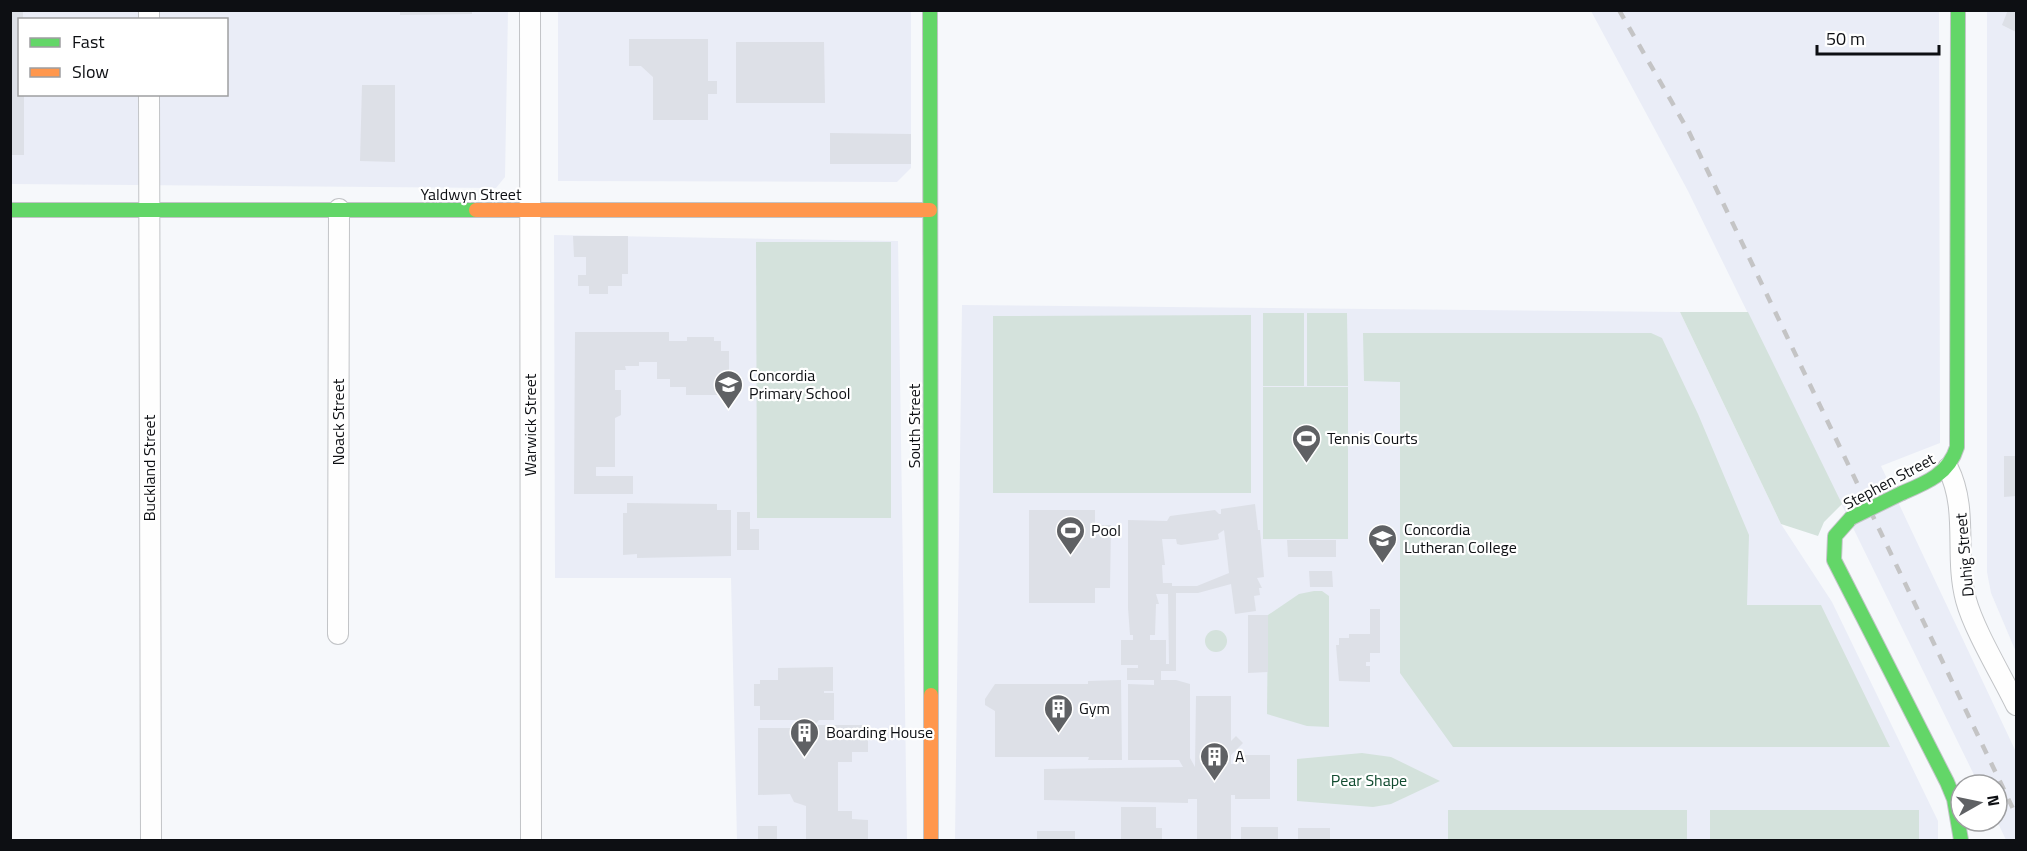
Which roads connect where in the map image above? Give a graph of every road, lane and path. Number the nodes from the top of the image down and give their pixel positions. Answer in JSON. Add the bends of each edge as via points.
{"nodes":[{"id":1,"x":530,"y":10,"type":"edge"},
{"id":2,"x":930,"y":10,"type":"edge"},
{"id":3,"x":1958,"y":10,"type":"edge"},
{"id":4,"x":148,"y":96,"type":"edge"},
{"id":5,"x":148,"y":209,"type":"junction"},
{"id":6,"x":10,"y":210,"type":"edge"},
{"id":7,"x":339,"y":210,"type":"junction"},
{"id":8,"x":930,"y":210,"type":"junction"},
{"id":9,"x":530,"y":211,"type":"junction"},
{"id":10,"x":1948,"y":468,"type":"junction"},
{"id":11,"x":338,"y":634,"type":"dead end"},
{"id":12,"x":2016,"y":705,"type":"edge"},
{"id":13,"x":151,"y":840,"type":"edge"},
{"id":14,"x":531,"y":840,"type":"edge"},
{"id":15,"x":931,"y":840,"type":"edge"},
{"id":16,"x":1961,"y":840,"type":"edge"}],
"edges":[{"from":1,"to":9,"type":"street","name":"Warwick Street"},
{"from":2,"to":8,"type":"street","name":"South Street"},
{"from":3,"to":10,"type":"street","name":"Stephen Street","via":[[1958,437],[1956,455]]},
{"from":4,"to":5,"type":"street","name":"Buckland Street"},
{"from":5,"to":6,"type":"street","name":"Yaldwyn Street"},
{"from":5,"to":7,"type":"street","name":"Yaldwyn Street"},
{"from":5,"to":13,"type":"street","name":"Buckland Street"},
{"from":7,"to":9,"type":"street","name":"Yaldwyn Street"},
{"from":7,"to":11,"type":"street","name":"Noack Street"},
{"from":8,"to":9,"type":"street","name":"Yaldwyn Street"},
{"from":8,"to":15,"type":"street","name":"South Street"},
{"from":9,"to":14,"type":"street","name":"Warwick Street"},
{"from":10,"to":12,"type":"street","name":"Duhig Street","via":[[1959,498],[1966,602]]},
{"from":10,"to":16,"type":"street","name":"Stephen Street","bridge":true,"via":[[1851,518],[1833,538],[1834,560],[1943,773],[1954,799]]}]}
